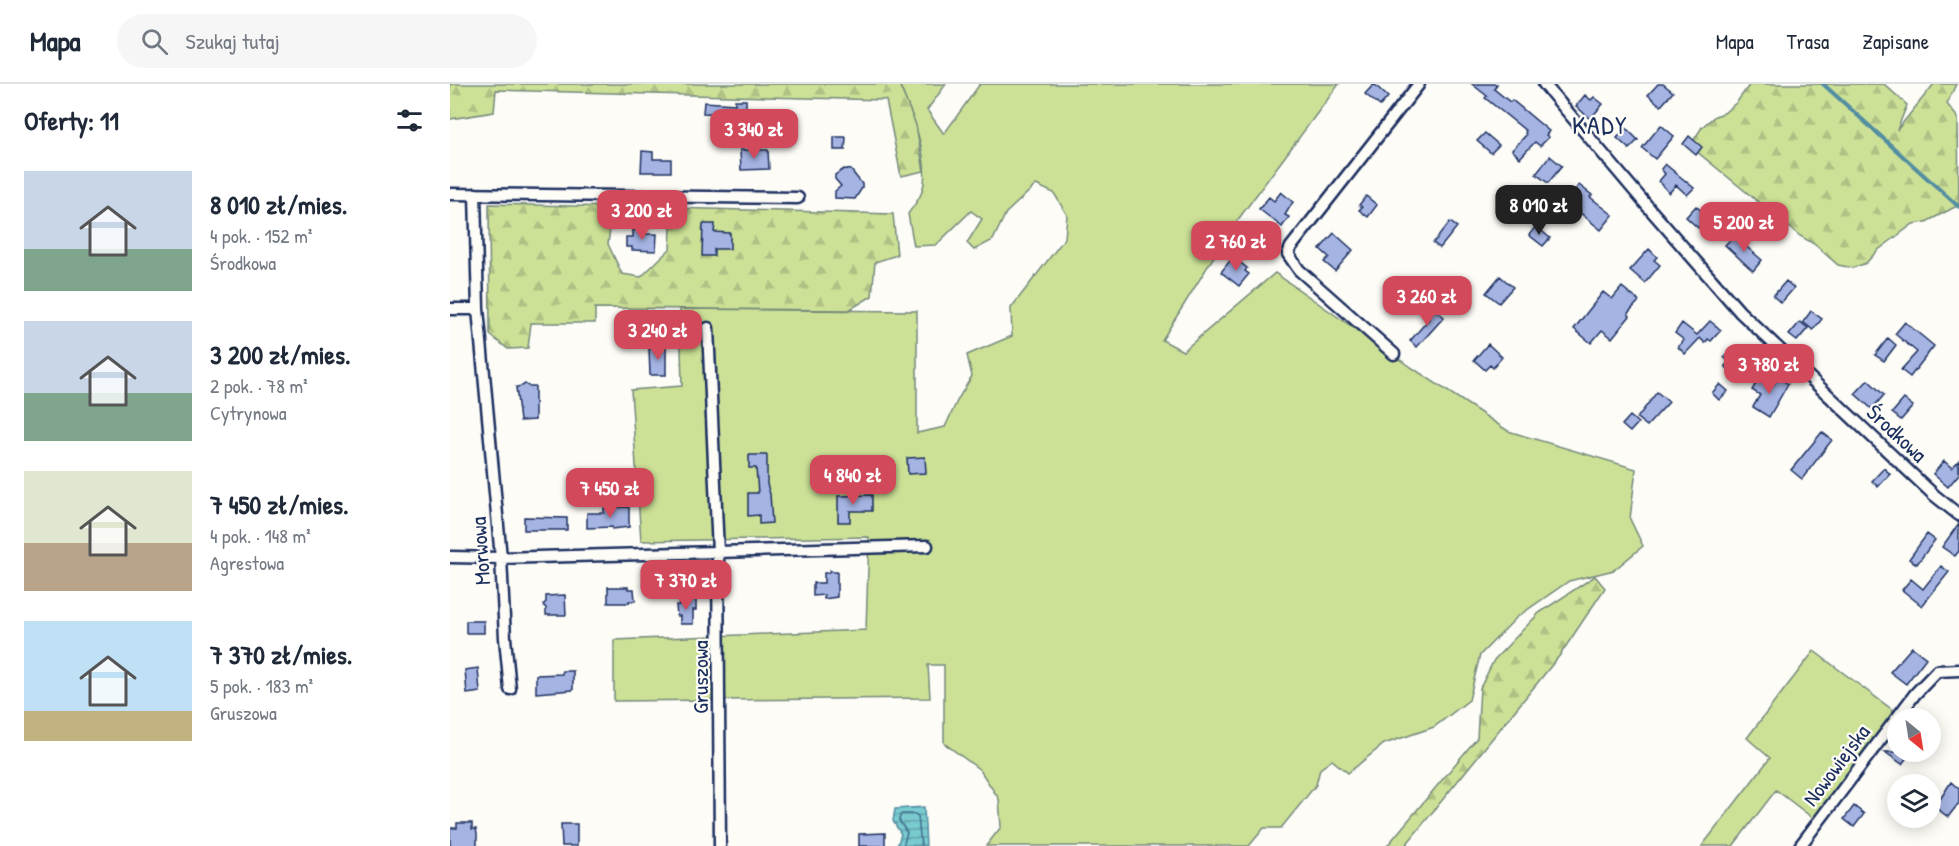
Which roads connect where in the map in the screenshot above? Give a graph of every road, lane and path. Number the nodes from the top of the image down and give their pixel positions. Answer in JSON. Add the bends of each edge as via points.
{"nodes":[{"id":1,"x":1419,"y":84,"type":"edge"},
{"id":2,"x":1544,"y":84,"type":"edge"},
{"id":3,"x":450,"y":194,"type":"edge"},
{"id":4,"x":475,"y":194,"type":"junction"},
{"id":5,"x":798,"y":198,"type":"dead end"},
{"id":6,"x":450,"y":309,"type":"edge"},
{"id":7,"x":478,"y":309,"type":"junction"},
{"id":8,"x":708,"y":328,"type":"dead end"},
{"id":9,"x":1394,"y":354,"type":"dead end"},
{"id":10,"x":1959,"y":514,"type":"edge"},
{"id":11,"x":927,"y":546,"type":"dead end"},
{"id":12,"x":718,"y":552,"type":"junction"},
{"id":13,"x":450,"y":557,"type":"edge"},
{"id":14,"x":501,"y":558,"type":"junction"},
{"id":15,"x":1959,"y":670,"type":"edge"},
{"id":16,"x":510,"y":689,"type":"dead end"},
{"id":17,"x":720,"y":846,"type":"edge"},
{"id":18,"x":1800,"y":846,"type":"edge"}],
"edges":[{"from":1,"to":9,"type":"street","via":[[1288,254],[1299,270]]},
{"from":2,"to":10,"type":"street","name":"Środkowa","via":[[1740,312]]},
{"from":3,"to":4,"type":"street"},
{"from":4,"to":5,"type":"street"},
{"from":4,"to":7,"type":"street","name":"Morwowa"},
{"from":6,"to":7,"type":"street"},
{"from":7,"to":14,"type":"street","name":"Morwowa"},
{"from":8,"to":12,"type":"street","name":"Gruszowa"},
{"from":11,"to":12,"type":"street"},
{"from":12,"to":14,"type":"street"},
{"from":12,"to":17,"type":"street","name":"Gruszowa"},
{"from":13,"to":14,"type":"street"},
{"from":14,"to":16,"type":"street","name":"Morwowa"},
{"from":15,"to":18,"type":"street","name":"Nowowiejska","via":[[1937,671],[1915,694]]}]}
